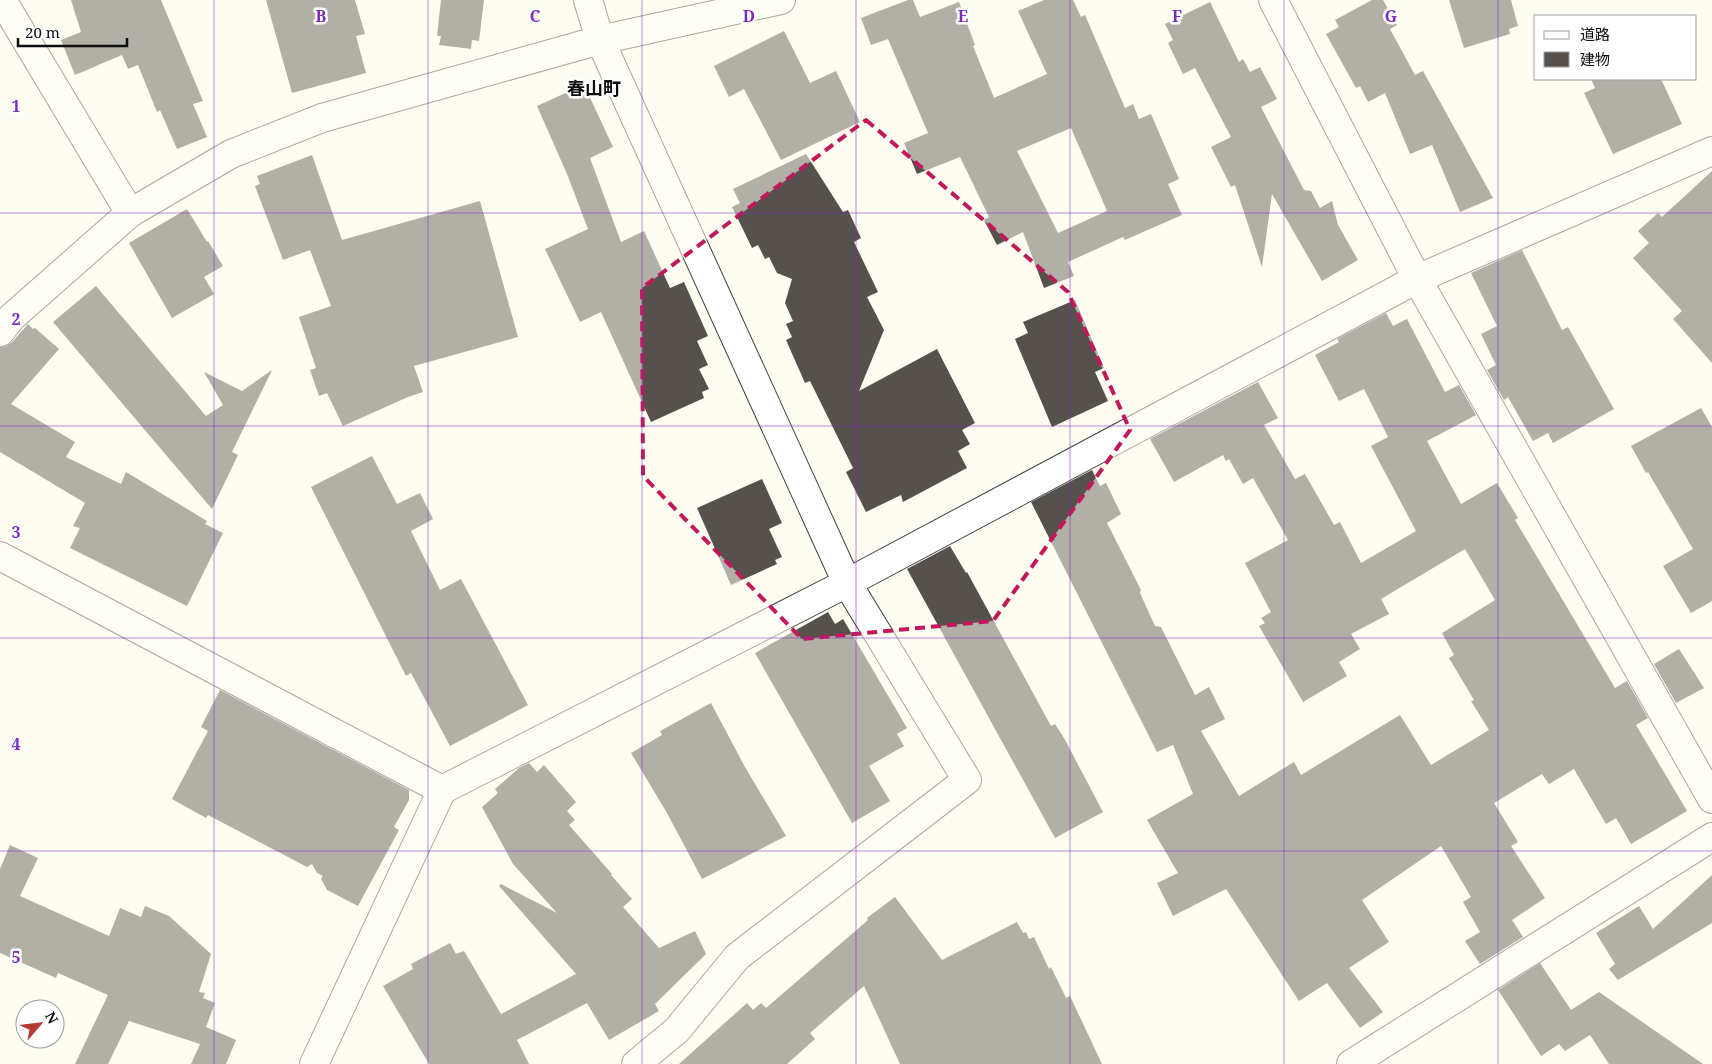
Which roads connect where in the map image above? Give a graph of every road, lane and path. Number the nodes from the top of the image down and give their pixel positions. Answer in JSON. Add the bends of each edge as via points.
{"nodes":[{"id":1,"x":2,"y":0,"type":"edge"},
{"id":2,"x":588,"y":0,"type":"edge"},
{"id":3,"x":781,"y":0,"type":"edge"},
{"id":4,"x":1272,"y":0,"type":"edge"},
{"id":5,"x":600,"y":40,"type":"junction"},
{"id":6,"x":1712,"y":151,"type":"edge"},
{"id":7,"x":130,"y":213,"type":"junction"},
{"id":8,"x":1417,"y":279,"type":"junction"},
{"id":9,"x":0,"y":332,"type":"edge"},
{"id":10,"x":0,"y":556,"type":"edge"},
{"id":11,"x":847,"y":583,"type":"junction"},
{"id":12,"x":442,"y":790,"type":"junction"},
{"id":13,"x":1712,"y":799,"type":"edge"},
{"id":14,"x":1712,"y":837,"type":"edge"},
{"id":15,"x":314,"y":1064,"type":"edge"},
{"id":16,"x":636,"y":1064,"type":"edge"},
{"id":17,"x":1351,"y":1064,"type":"edge"}],
"edges":[{"from":1,"to":7,"type":"street"},
{"from":2,"to":5,"type":"street"},
{"from":3,"to":5,"type":"street"},
{"from":4,"to":8,"type":"street"},
{"from":5,"to":7,"type":"street","via":[[322,118],[231,154]]},
{"from":5,"to":11,"type":"street"},
{"from":6,"to":8,"type":"street"},
{"from":7,"to":9,"type":"street","via":[[12,316]]},
{"from":8,"to":11,"type":"street"},
{"from":8,"to":13,"type":"street"},
{"from":10,"to":12,"type":"street"},
{"from":11,"to":12,"type":"street"},
{"from":11,"to":16,"type":"street","via":[[967,780],[737,957],[677,1030]]},
{"from":12,"to":15,"type":"street"},
{"from":14,"to":17,"type":"street"}]}
